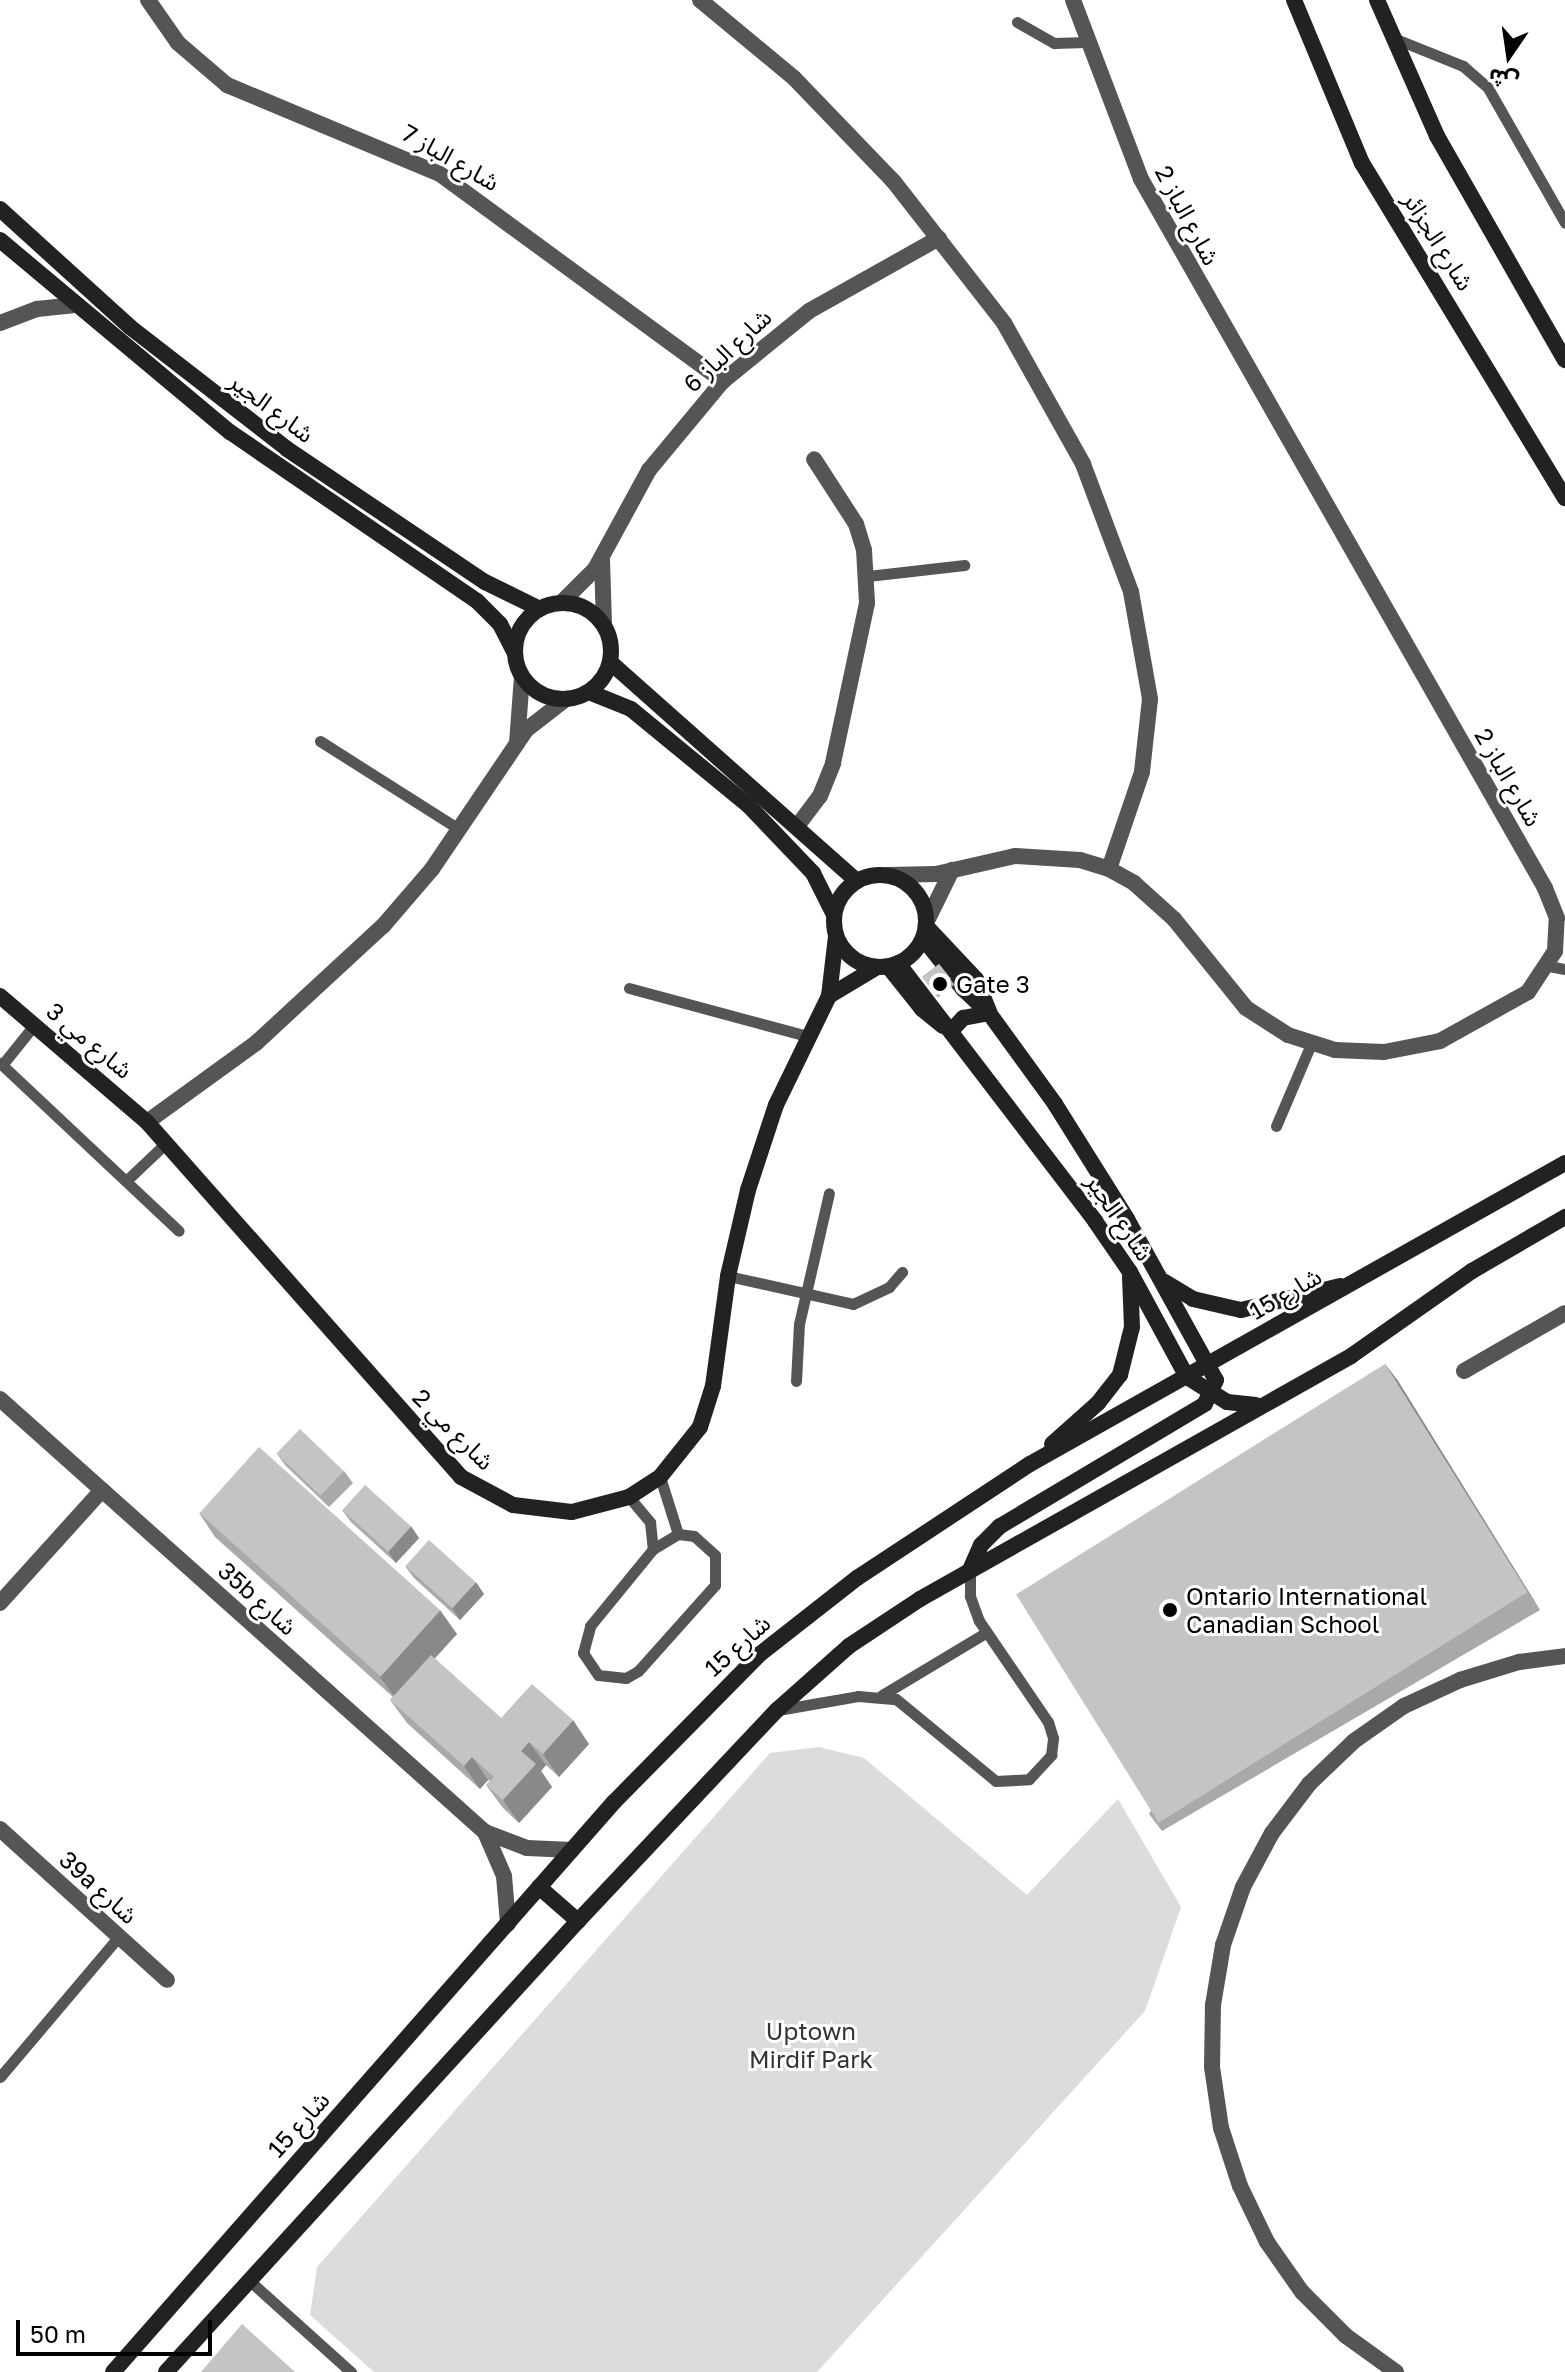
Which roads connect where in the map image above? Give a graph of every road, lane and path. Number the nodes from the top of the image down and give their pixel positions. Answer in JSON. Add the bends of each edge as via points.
{"nodes":[{"id":1,"x":148,"y":0,"type":"edge"},
{"id":2,"x":700,"y":0,"type":"edge"},
{"id":3,"x":1073,"y":0,"type":"edge"},
{"id":4,"x":1294,"y":0,"type":"edge"},
{"id":5,"x":1377,"y":0,"type":"edge"},
{"id":6,"x":1017,"y":22,"type":"dead end"},
{"id":7,"x":1391,"y":37,"type":"junction"},
{"id":8,"x":1086,"y":42,"type":"junction"},
{"id":9,"x":0,"y":209,"type":"edge"},
{"id":10,"x":1565,"y":223,"type":"edge"},
{"id":11,"x":939,"y":238,"type":"junction"},
{"id":12,"x":0,"y":240,"type":"edge"},
{"id":13,"x":73,"y":305,"type":"junction"},
{"id":14,"x":0,"y":323,"type":"edge"},
{"id":15,"x":1565,"y":360,"type":"edge"},
{"id":16,"x":723,"y":381,"type":"junction"},
{"id":17,"x":814,"y":459,"type":"dead end"},
{"id":18,"x":1565,"y":498,"type":"edge"},
{"id":19,"x":603,"y":555,"type":"junction"},
{"id":20,"x":964,"y":565,"type":"dead end"},
{"id":21,"x":868,"y":576,"type":"junction"},
{"id":22,"x":561,"y":603,"type":"junction"},
{"id":23,"x":540,"y":609,"type":"junction"},
{"id":24,"x":604,"y":625,"type":"junction"},
{"id":25,"x":515,"y":653,"type":"junction"},
{"id":26,"x":610,"y":662,"type":"junction"},
{"id":27,"x":522,"y":676,"type":"junction"},
{"id":28,"x":589,"y":692,"type":"junction"},
{"id":29,"x":566,"y":699,"type":"junction"},
{"id":30,"x":320,"y":741,"type":"dead end"},
{"id":31,"x":517,"y":744,"type":"junction"},
{"id":32,"x":798,"y":825,"type":"junction"},
{"id":33,"x":460,"y":830,"type":"junction"},
{"id":34,"x":1109,"y":869,"type":"junction"},
{"id":35,"x":952,"y":870,"type":"junction"},
{"id":36,"x":888,"y":875,"type":"junction"},
{"id":37,"x":857,"y":881,"type":"junction"},
{"id":38,"x":834,"y":915,"type":"junction"},
{"id":39,"x":926,"y":928,"type":"junction"},
{"id":40,"x":836,"y":936,"type":"junction"},
{"id":41,"x":888,"y":966,"type":"junction"},
{"id":42,"x":1557,"y":968,"type":"edge"},
{"id":43,"x":629,"y":988,"type":"dead end"},
{"id":44,"x":0,"y":996,"type":"edge"},
{"id":45,"x":829,"y":996,"type":"junction"},
{"id":46,"x":989,"y":1013,"type":"junction"},
{"id":47,"x":35,"y":1024,"type":"junction"},
{"id":48,"x":951,"y":1031,"type":"junction"},
{"id":49,"x":807,"y":1036,"type":"junction"},
{"id":50,"x":1311,"y":1044,"type":"junction"},
{"id":51,"x":1,"y":1064,"type":"edge"},
{"id":52,"x":147,"y":1122,"type":"junction"},
{"id":53,"x":1276,"y":1126,"type":"dead end"},
{"id":54,"x":166,"y":1143,"type":"junction"},
{"id":55,"x":1565,"y":1163,"type":"edge"},
{"id":56,"x":128,"y":1179,"type":"junction"},
{"id":57,"x":829,"y":1193,"type":"dead end"},
{"id":58,"x":1565,"y":1217,"type":"edge"},
{"id":59,"x":179,"y":1231,"type":"dead end"},
{"id":60,"x":902,"y":1272,"type":"dead end"},
{"id":61,"x":1130,"y":1272,"type":"junction"},
{"id":62,"x":728,"y":1276,"type":"junction"},
{"id":63,"x":1160,"y":1278,"type":"junction"},
{"id":64,"x":1346,"y":1286,"type":"junction"},
{"id":65,"x":805,"y":1297,"type":"junction"},
{"id":66,"x":1565,"y":1313,"type":"edge"},
{"id":67,"x":1211,"y":1364,"type":"junction"},
{"id":68,"x":1464,"y":1371,"type":"dead end"},
{"id":69,"x":1187,"y":1377,"type":"junction"},
{"id":70,"x":796,"y":1381,"type":"dead end"},
{"id":71,"x":1212,"y":1396,"type":"junction"},
{"id":72,"x":0,"y":1399,"type":"edge"},
{"id":73,"x":1258,"y":1405,"type":"junction"},
{"id":74,"x":1030,"y":1464,"type":"junction"},
{"id":75,"x":660,"y":1477,"type":"junction"},
{"id":76,"x":102,"y":1490,"type":"junction"},
{"id":77,"x":629,"y":1497,"type":"junction"},
{"id":78,"x":678,"y":1534,"type":"junction"},
{"id":79,"x":653,"y":1549,"type":"junction"},
{"id":80,"x":970,"y":1570,"type":"junction"},
{"id":81,"x":0,"y":1603,"type":"edge"},
{"id":82,"x":987,"y":1632,"type":"junction"},
{"id":83,"x":1565,"y":1656,"type":"edge"},
{"id":84,"x":882,"y":1695,"type":"junction"},
{"id":85,"x":777,"y":1710,"type":"junction"},
{"id":86,"x":0,"y":1829,"type":"edge"},
{"id":87,"x":485,"y":1832,"type":"junction"},
{"id":88,"x":572,"y":1850,"type":"junction"},
{"id":89,"x":539,"y":1887,"type":"junction"},
{"id":90,"x":578,"y":1921,"type":"junction"},
{"id":91,"x":508,"y":1924,"type":"junction"},
{"id":92,"x":119,"y":1936,"type":"junction"},
{"id":93,"x":167,"y":1980,"type":"dead end"},
{"id":94,"x":0,"y":2077,"type":"edge"},
{"id":95,"x":251,"y":2282,"type":"junction"},
{"id":96,"x":113,"y":2372,"type":"edge"},
{"id":97,"x":166,"y":2372,"type":"edge"},
{"id":98,"x":351,"y":2372,"type":"edge"},
{"id":99,"x":1396,"y":2372,"type":"edge"}],
"edges":[{"from":1,"to":16,"type":"street","name":"شارع الباز 7","via":[[178,43],[227,85],[440,174]]},
{"from":2,"to":11,"type":"street","via":[[835,119]]},
{"from":3,"to":8,"type":"street","name":"شارع الباز 2"},
{"from":4,"to":18,"type":"street","name":"شارع الجزائر","via":[[1362,163]]},
{"from":5,"to":7,"type":"street","name":"شارع الجزائر"},
{"from":6,"to":8,"type":"lane","via":[[1054,43]]},
{"from":7,"to":10,"type":"lane","via":[[1463,66],[1488,88]]},
{"from":7,"to":15,"type":"street","name":"شارع الجزائر","via":[[1437,136]]},
{"from":8,"to":42,"type":"street","name":"شارع الباز 2","via":[[1120,134],[1163,223],[1552,902]]},
{"from":9,"to":23,"type":"street","name":"شارع الجير","via":[[130,327],[287,449],[485,582]]},
{"from":11,"to":16,"type":"street","name":"شارع الباز 6","via":[[809,311]]},
{"from":11,"to":34,"type":"street","via":[[1004,323],[1059,416],[1083,464],[1141,627],[1148,736],[1132,812]]},
{"from":12,"to":13,"type":"street","name":"شارع الجير"},
{"from":13,"to":14,"type":"street","via":[[37,309]]},
{"from":13,"to":25,"type":"street","name":"شارع الجير","via":[[278,468],[477,601],[500,624]]},
{"from":16,"to":19,"type":"street","name":"شارع الباز 6","via":[[649,470]]},
{"from":17,"to":21,"type":"street","via":[[856,524]]},
{"from":19,"to":22,"type":"street","name":"شارع الباز 6","via":[[585,582]]},
{"from":19,"to":24,"type":"street","name":"شارع الباز 6"},
{"from":20,"to":21,"type":"lane"},
{"from":21,"to":32,"type":"street","via":[[863,629],[833,763],[820,796]]},
{"from":22,"to":23,"type":"street"},
{"from":22,"to":24,"type":"street","via":[[585,609]]},
{"from":23,"to":25,"type":"street","via":[[524,623]]},
{"from":24,"to":26,"type":"street"},
{"from":25,"to":27,"type":"street"},
{"from":26,"to":28,"type":"street"},
{"from":26,"to":32,"type":"street"},
{"from":27,"to":29,"type":"street","via":[[541,694]]},
{"from":27,"to":31,"type":"street"},
{"from":28,"to":29,"type":"street"},
{"from":28,"to":38,"type":"street","via":[[631,709],[749,806],[813,873]]},
{"from":29,"to":31,"type":"street","via":[[538,718]]},
{"from":30,"to":33,"type":"lane"},
{"from":31,"to":33,"type":"street"},
{"from":32,"to":37,"type":"street"},
{"from":33,"to":52,"type":"street","via":[[408,898],[308,999]]},
{"from":34,"to":35,"type":"street","name":"شارع الباز 2","via":[[1080,860],[1026,856]]},
{"from":34,"to":50,"type":"street","name":"شارع الباز 2","via":[[1174,919],[1246,1008]]},
{"from":35,"to":36,"type":"street","name":"شارع الباز 2"},
{"from":35,"to":39,"type":"street"},
{"from":36,"to":37,"type":"street"},
{"from":36,"to":39,"type":"street","via":[[916,891]]},
{"from":37,"to":38,"type":"street","via":[[841,895]]},
{"from":38,"to":40,"type":"street"},
{"from":39,"to":41,"type":"street"},
{"from":39,"to":46,"type":"street","name":"شارع الجير","via":[[963,989]]},
{"from":40,"to":41,"type":"street","via":[[857,961]]},
{"from":40,"to":45,"type":"street","name":"شارع مي 2"},
{"from":41,"to":45,"type":"street"},
{"from":41,"to":48,"type":"street","name":"شارع الجير","via":[[922,1009]]},
{"from":42,"to":50,"type":"street","name":"شارع الباز 2","via":[[1528,992],[1440,1041],[1384,1052]]},
{"from":43,"to":49,"type":"lane"},
{"from":44,"to":47,"type":"street","name":"شارع مي 3"},
{"from":45,"to":49,"type":"street","name":"شارع مي 2"},
{"from":46,"to":48,"type":"street","via":[[963,1018]]},
{"from":46,"to":63,"type":"street","name":"شارع الجير","via":[[1092,1161]]},
{"from":47,"to":51,"type":"lane"},
{"from":47,"to":52,"type":"street","name":"شارع مي 3"},
{"from":48,"to":61,"type":"street","name":"شارع الجير"},
{"from":49,"to":62,"type":"street","name":"شارع مي 2","via":[[761,1147]]},
{"from":50,"to":53,"type":"lane"},
{"from":51,"to":56,"type":"lane"},
{"from":52,"to":54,"type":"street","name":"شارع مي 2"},
{"from":54,"to":56,"type":"lane"},
{"from":54,"to":77,"type":"street","name":"شارع مي 2","via":[[461,1477],[499,1499],[542,1511],[572,1512]]},
{"from":55,"to":64,"type":"street","name":"شارع 15"},
{"from":56,"to":59,"type":"lane"},
{"from":57,"to":65,"type":"lane"},
{"from":58,"to":73,"type":"street","via":[[1472,1271],[1351,1356]]},
{"from":60,"to":65,"type":"lane","via":[[889,1287],[853,1304]]},
{"from":61,"to":69,"type":"street","name":"شارع الجير"},
{"from":61,"to":74,"type":"street","via":[[1132,1327],[1120,1375],[1098,1403]]},
{"from":62,"to":65,"type":"lane"},
{"from":62,"to":75,"type":"street","name":"شارع مي 2","via":[[708,1407],[690,1446]]},
{"from":63,"to":64,"type":"street","via":[[1193,1299],[1241,1310],[1320,1287]]},
{"from":63,"to":67,"type":"street","name":"شارع الجير"},
{"from":64,"to":67,"type":"street","name":"شارع 15"},
{"from":65,"to":70,"type":"lane"},
{"from":66,"to":68,"type":"street"},
{"from":67,"to":69,"type":"street","name":"شارع 15"},
{"from":67,"to":71,"type":"street","via":[[1216,1380]]},
{"from":69,"to":71,"type":"street","name":"شارع الجير"},
{"from":69,"to":74,"type":"street","name":"شارع 15"},
{"from":71,"to":73,"type":"street","name":"شارع الجير"},
{"from":71,"to":80,"type":"street","via":[[1000,1526],[981,1545]]},
{"from":72,"to":76,"type":"street","name":"35b شارع"},
{"from":73,"to":80,"type":"street"},
{"from":74,"to":88,"type":"street","name":"شارع 15","via":[[857,1578],[760,1654],[661,1751]]},
{"from":75,"to":77,"type":"street","name":"شارع مي 2"},
{"from":75,"to":78,"type":"lane"},
{"from":76,"to":81,"type":"street"},
{"from":76,"to":87,"type":"street","name":"35b شارع"},
{"from":77,"to":79,"type":"lane","via":[[650,1522]]},
{"from":78,"to":79,"type":"lane"},
{"from":78,"to":79,"type":"lane","via":[[694,1536],[715,1555],[715,1585],[638,1671],[626,1678],[598,1675],[588,1666],[583,1639]]},
{"from":80,"to":82,"type":"lane","via":[[973,1609]]},
{"from":80,"to":85,"type":"street","via":[[849,1646]]},
{"from":82,"to":84,"type":"lane"},
{"from":82,"to":84,"type":"lane","via":[[1048,1722],[1053,1738],[1051,1755],[1029,1779],[996,1781],[909,1705]]},
{"from":83,"to":99,"type":"street","via":[[1519,1662],[1460,1680],[1404,1706],[1354,1741],[1309,1784],[1272,1833],[1243,1887],[1223,1945],[1213,2005],[1212,2067],[1221,2128],[1240,2186],[1267,2242],[1302,2292],[1346,2336]]},
{"from":84,"to":85,"type":"lane"},
{"from":85,"to":90,"type":"street"},
{"from":86,"to":92,"type":"street","name":"39a شارع"},
{"from":87,"to":88,"type":"street","name":"35b شارع","via":[[527,1848]]},
{"from":87,"to":91,"type":"street","name":"35b شارع","via":[[504,1876]]},
{"from":88,"to":89,"type":"street","name":"شارع 15"},
{"from":89,"to":90,"type":"street"},
{"from":89,"to":91,"type":"street","name":"شارع 15"},
{"from":90,"to":95,"type":"street"},
{"from":91,"to":96,"type":"street","name":"شارع 15"},
{"from":92,"to":93,"type":"street","name":"39a شارع"},
{"from":92,"to":94,"type":"lane"},
{"from":95,"to":97,"type":"street"},
{"from":95,"to":98,"type":"lane"}]}
